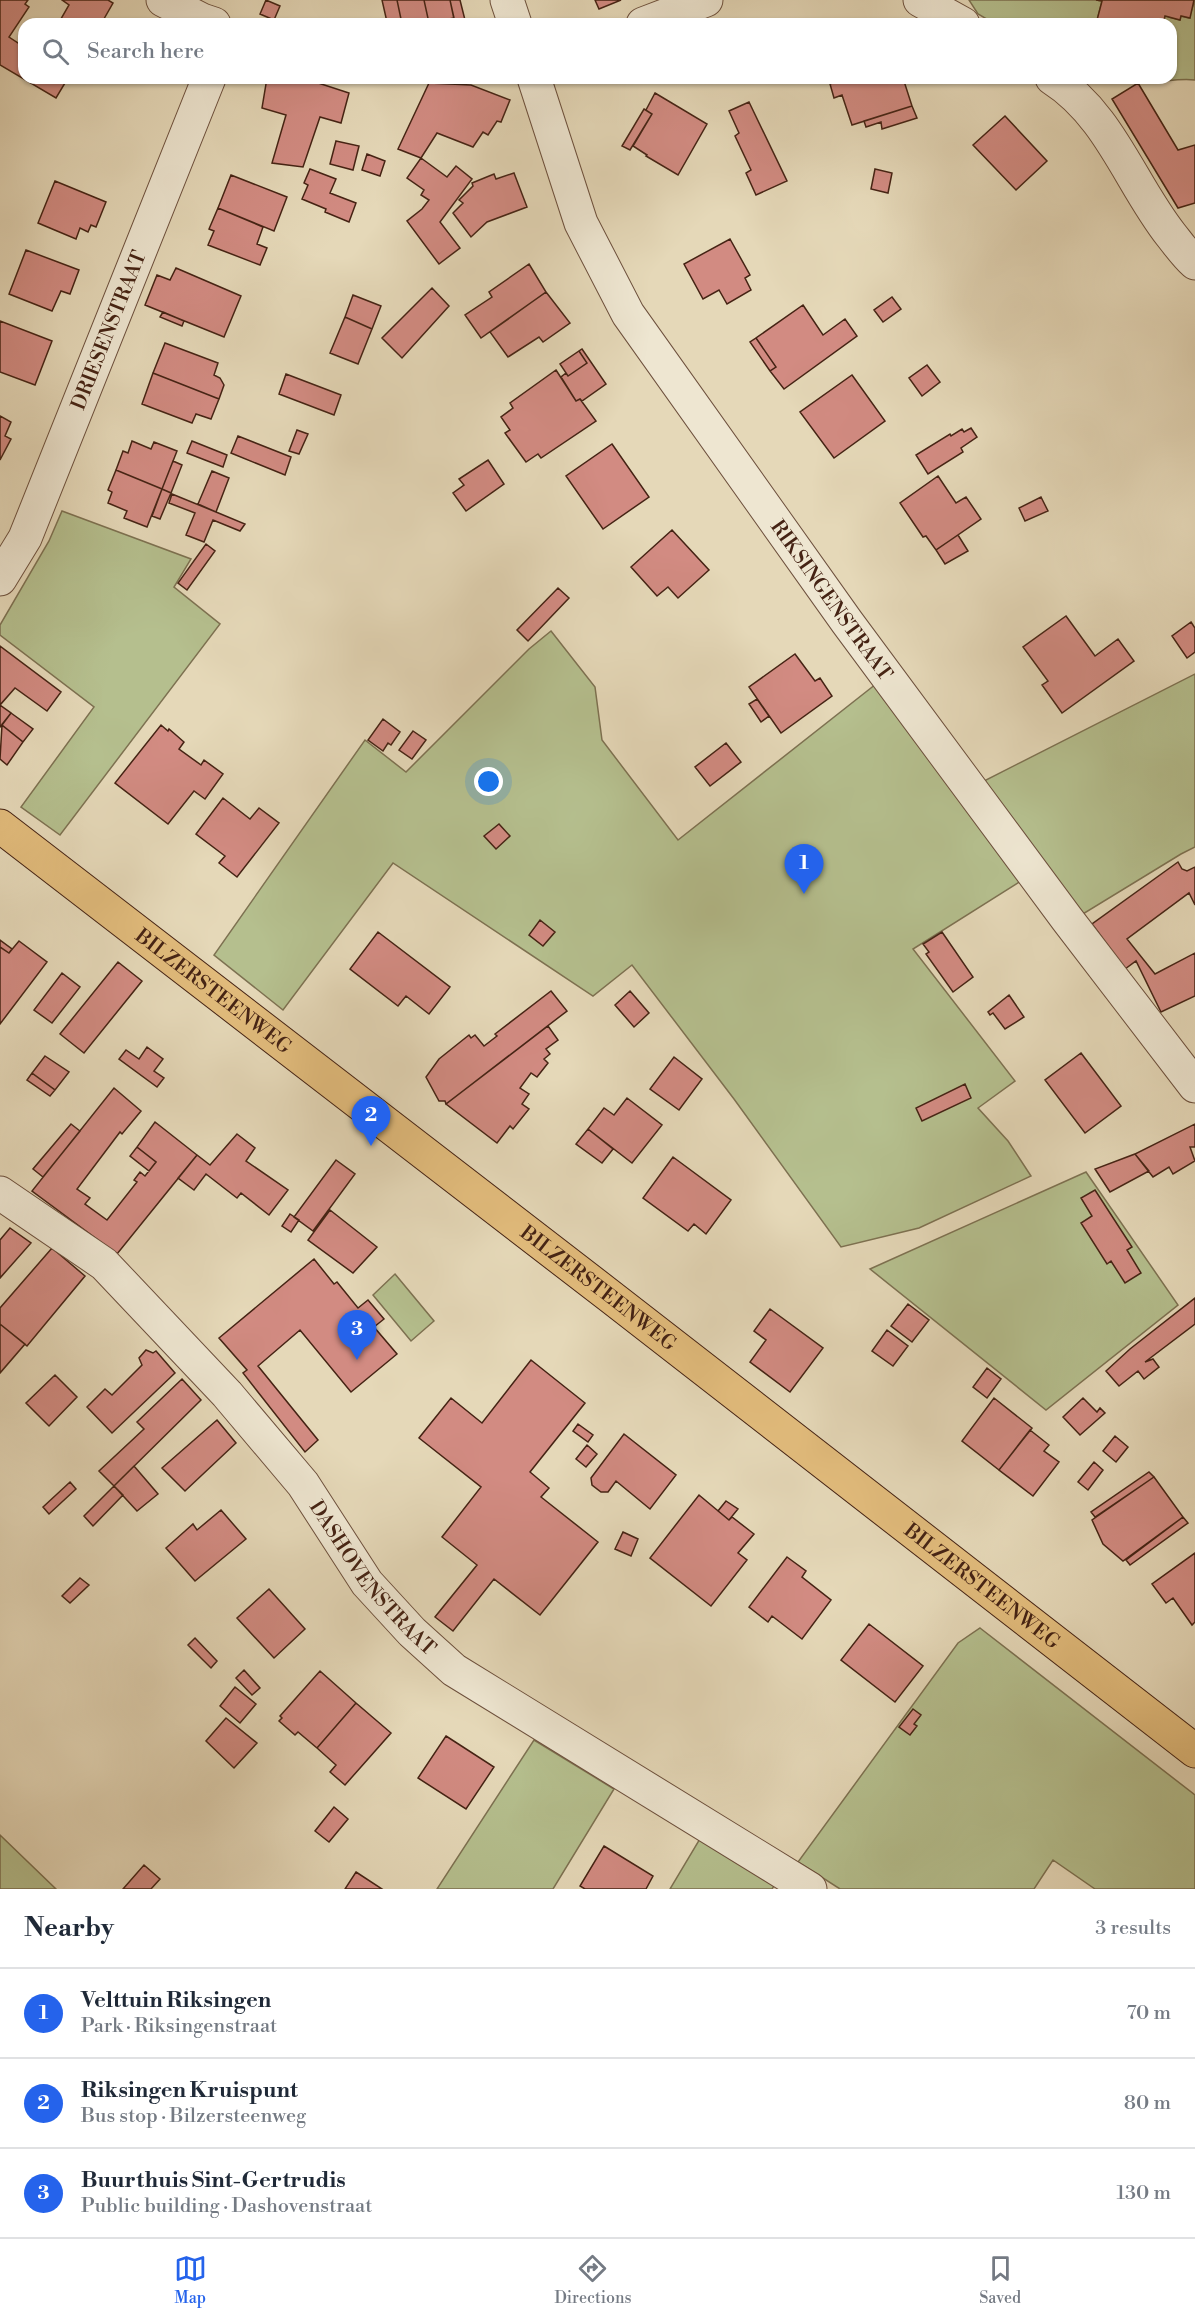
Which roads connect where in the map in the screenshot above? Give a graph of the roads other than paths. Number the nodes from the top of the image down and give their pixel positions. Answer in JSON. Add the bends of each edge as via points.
{"nodes":[{"id":1,"x":163,"y":0,"type":"edge"},
{"id":2,"x":507,"y":0,"type":"edge"},
{"id":3,"x":706,"y":0,"type":"edge"},
{"id":4,"x":920,"y":0,"type":"edge"},
{"id":5,"x":201,"y":18,"type":"edge"},
{"id":6,"x":513,"y":18,"type":"edge"},
{"id":7,"x":659,"y":18,"type":"edge"},
{"id":8,"x":952,"y":18,"type":"edge"},
{"id":9,"x":207,"y":84,"type":"edge"},
{"id":10,"x":536,"y":84,"type":"edge"},
{"id":11,"x":1060,"y":84,"type":"edge"},
{"id":12,"x":1195,"y":263,"type":"edge"},
{"id":13,"x":0,"y":579,"type":"edge"},
{"id":14,"x":0,"y":826,"type":"edge"},
{"id":15,"x":1195,"y":1086,"type":"edge"},
{"id":16,"x":0,"y":1193,"type":"edge"},
{"id":17,"x":1195,"y":1751,"type":"edge"},
{"id":18,"x":810,"y":1889,"type":"edge"}],
"edges":[{"from":1,"to":5,"type":"street"},
{"from":2,"to":6,"type":"street"},
{"from":3,"to":7,"type":"street"},
{"from":4,"to":8,"type":"street"},
{"from":9,"to":13,"type":"street","name":"DRIESENSTRAAT","via":[[25,538]]},
{"from":10,"to":15,"type":"street","name":"RIKSINGENSTRAAT","via":[[581,224],[628,314],[847,621],[1066,919]]},
{"from":11,"to":12,"type":"street","via":[[1096,118],[1165,228]]},
{"from":14,"to":17,"type":"main road","name":"BILZERSTEENWEG"},
{"from":16,"to":18,"type":"street","name":"DASHOVENSTRAAT","via":[[104,1263],[227,1394],[303,1484],[367,1583],[454,1670]]}]}
